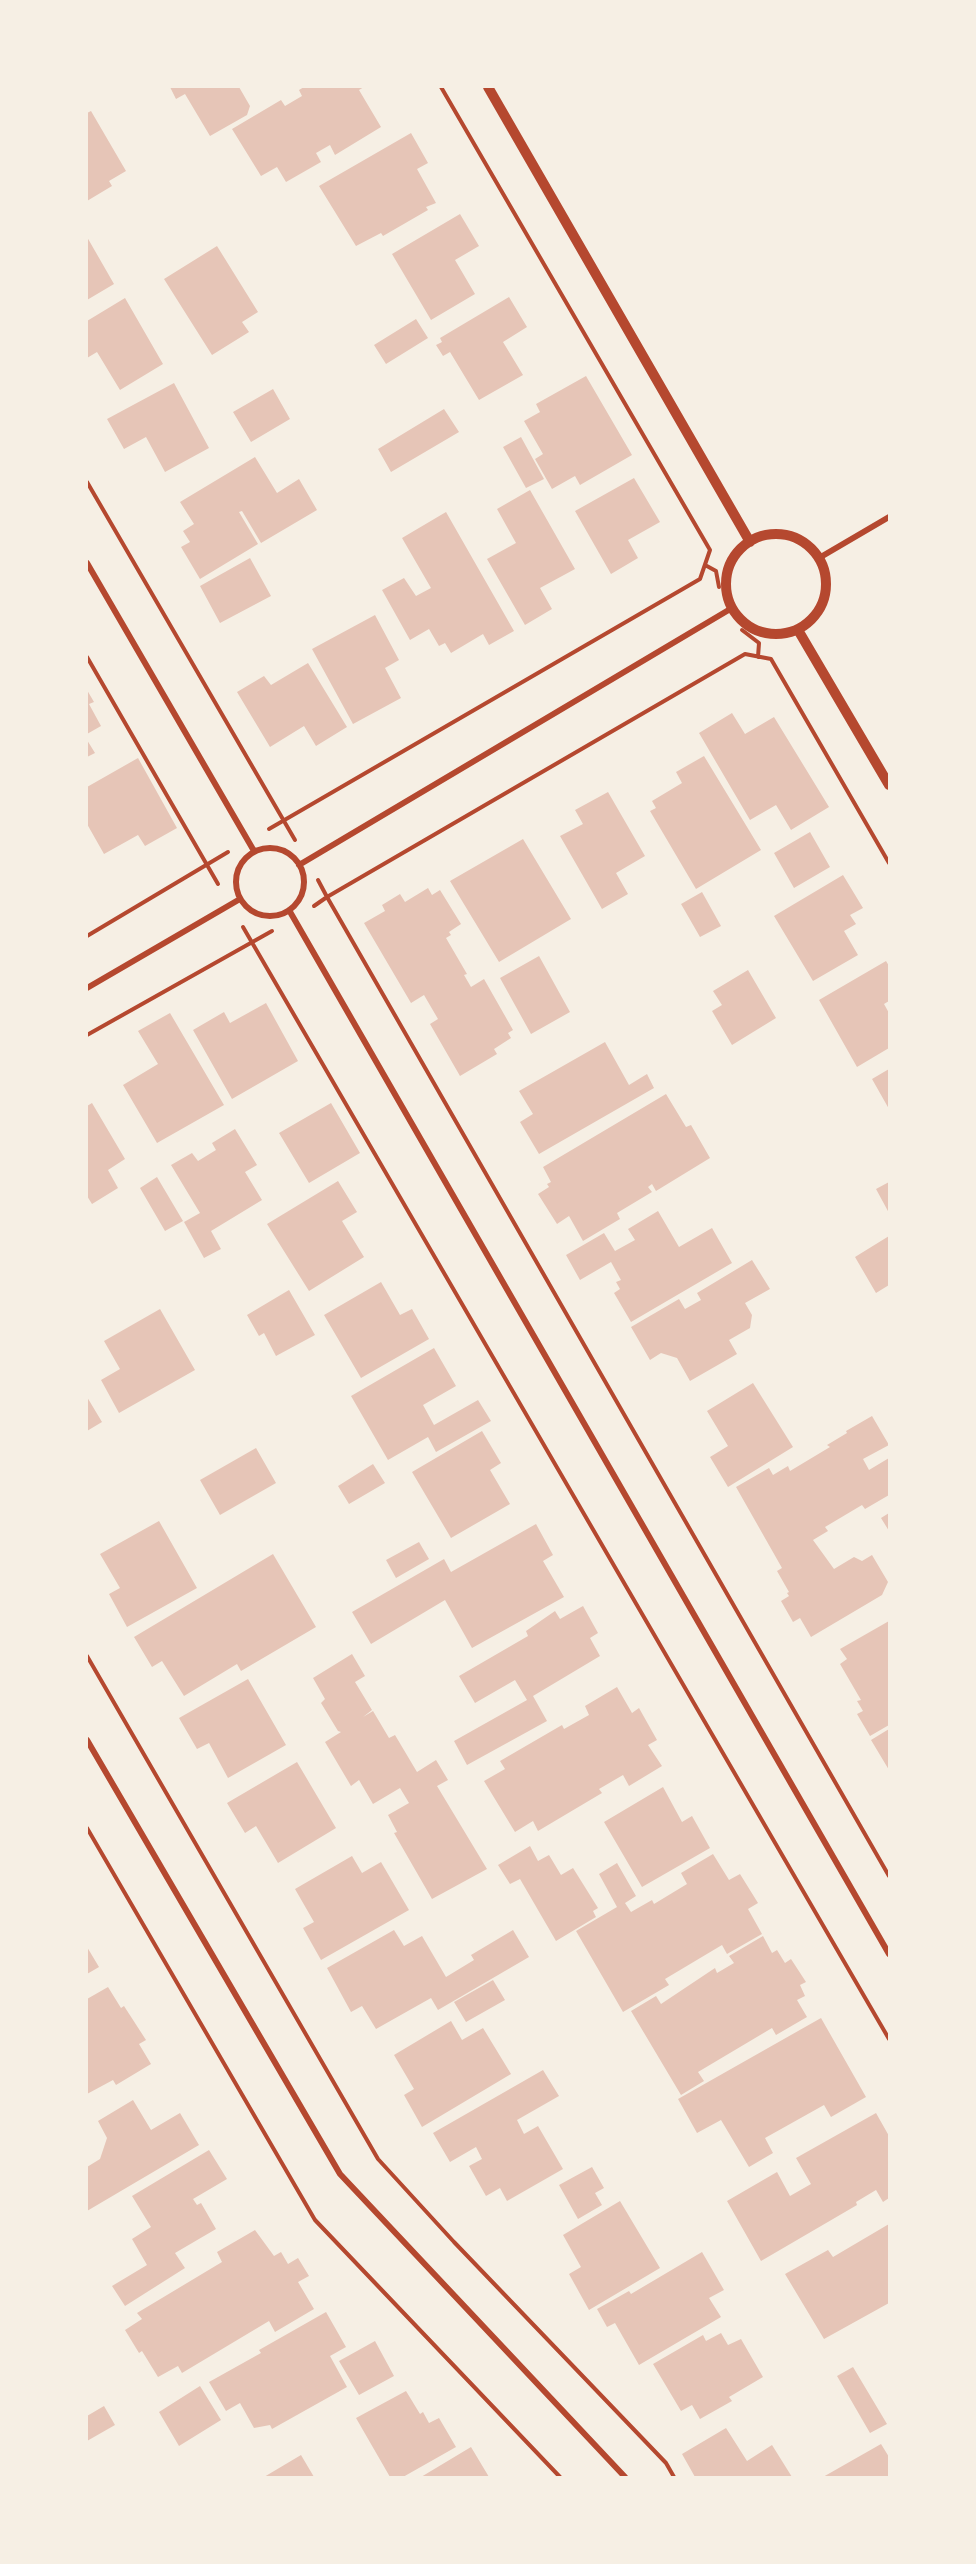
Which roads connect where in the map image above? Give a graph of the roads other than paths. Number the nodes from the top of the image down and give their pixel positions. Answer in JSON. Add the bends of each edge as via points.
{"nodes":[{"id":1,"x":488,"y":87,"type":"edge"},
{"id":2,"x":889,"y":517,"type":"edge"},
{"id":3,"x":750,"y":542,"type":"junction"},
{"id":4,"x":819,"y":558,"type":"junction"},
{"id":5,"x":87,"y":563,"type":"edge"},
{"id":6,"x":732,"y":608,"type":"junction"},
{"id":7,"x":798,"y":630,"type":"junction"},
{"id":8,"x":889,"y":785,"type":"edge"},
{"id":9,"x":254,"y":851,"type":"junction"},
{"id":10,"x":299,"y":865,"type":"junction"},
{"id":11,"x":240,"y":899,"type":"junction"},
{"id":12,"x":289,"y":910,"type":"junction"},
{"id":13,"x":87,"y":988,"type":"edge"},
{"id":14,"x":87,"y":1740,"type":"edge"},
{"id":15,"x":889,"y":1954,"type":"edge"},
{"id":16,"x":624,"y":2477,"type":"edge"}],
"edges":[{"from":1,"to":3,"type":"street"},
{"from":2,"to":4,"type":"street"},
{"from":3,"to":4,"type":"street","via":[[768,535],[788,535],[806,543]]},
{"from":3,"to":6,"type":"street","via":[[736,554],[728,572]]},
{"from":4,"to":7,"type":"street","via":[[826,578],[825,599],[815,617]]},
{"from":5,"to":9,"type":"street"},
{"from":6,"to":7,"type":"street","via":[[744,623],[761,632],[780,634]]},
{"from":6,"to":10,"type":"street"},
{"from":7,"to":8,"type":"street"},
{"from":9,"to":10,"type":"street","via":[[284,851]]},
{"from":9,"to":11,"type":"street","via":[[239,867],[236,878]]},
{"from":10,"to":12,"type":"street","via":[[304,884],[302,894]]},
{"from":11,"to":12,"type":"street","via":[[257,913],[279,915]]},
{"from":11,"to":13,"type":"street"},
{"from":12,"to":15,"type":"street"},
{"from":14,"to":16,"type":"street","via":[[340,2174]]}]}
